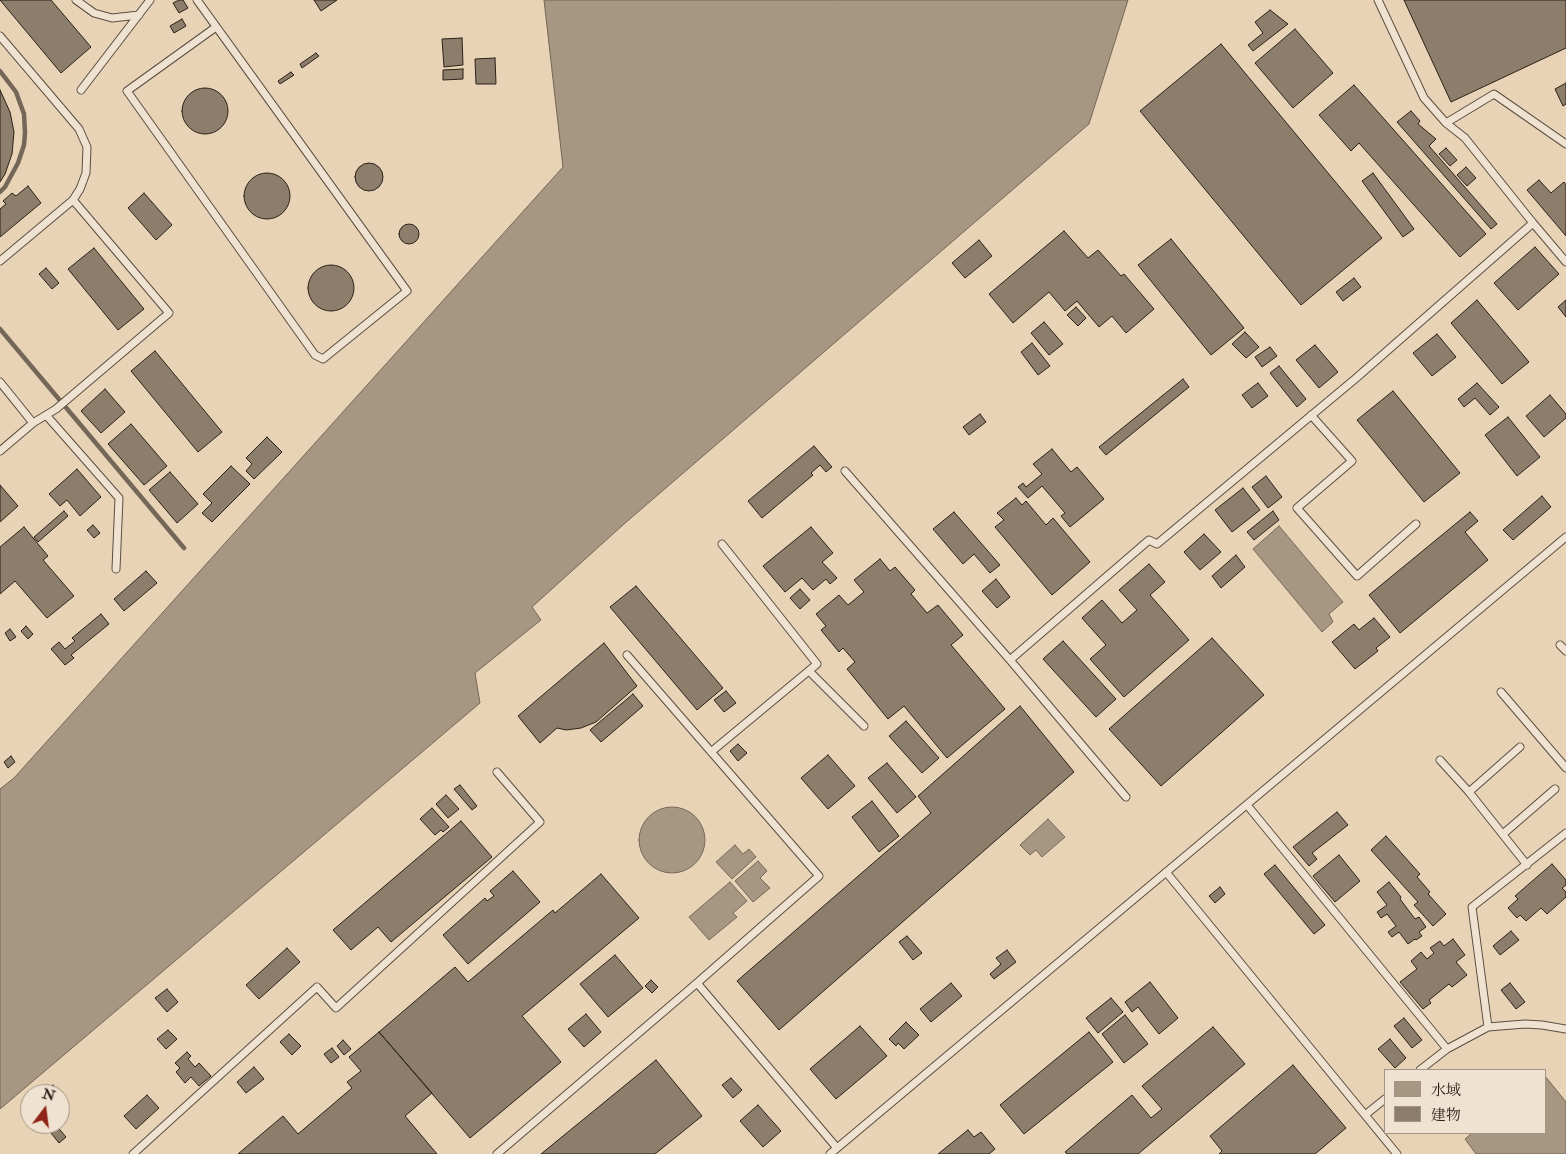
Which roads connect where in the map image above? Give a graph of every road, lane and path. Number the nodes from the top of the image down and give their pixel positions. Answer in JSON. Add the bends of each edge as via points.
{"nodes":[{"id":1,"x":76,"y":0,"type":"edge"},
{"id":2,"x":150,"y":0,"type":"edge"},
{"id":3,"x":197,"y":0,"type":"edge"},
{"id":4,"x":1378,"y":0,"type":"edge"},
{"id":5,"x":139,"y":15,"type":"junction"},
{"id":6,"x":216,"y":27,"type":"junction"},
{"id":7,"x":0,"y":36,"type":"edge"},
{"id":8,"x":81,"y":90,"type":"dead end"},
{"id":9,"x":1446,"y":123,"type":"junction"},
{"id":10,"x":1566,"y":144,"type":"edge"},
{"id":11,"x":73,"y":200,"type":"junction"},
{"id":12,"x":1533,"y":223,"type":"junction"},
{"id":13,"x":0,"y":261,"type":"edge"},
{"id":14,"x":1566,"y":262,"type":"edge"},
{"id":15,"x":0,"y":382,"type":"edge"},
{"id":16,"x":46,"y":415,"type":"junction"},
{"id":17,"x":1311,"y":415,"type":"junction"},
{"id":18,"x":33,"y":423,"type":"junction"},
{"id":19,"x":0,"y":452,"type":"edge"},
{"id":20,"x":845,"y":471,"type":"dead end"},
{"id":21,"x":1416,"y":524,"type":"dead end"},
{"id":22,"x":1566,"y":537,"type":"edge"},
{"id":23,"x":722,"y":544,"type":"dead end"},
{"id":24,"x":116,"y":569,"type":"dead end"},
{"id":25,"x":1560,"y":645,"type":"dead end"},
{"id":26,"x":1566,"y":651,"type":"edge"},
{"id":27,"x":627,"y":655,"type":"dead end"},
{"id":28,"x":1010,"y":660,"type":"junction"},
{"id":29,"x":809,"y":671,"type":"junction"},
{"id":30,"x":1501,"y":692,"type":"dead end"},
{"id":31,"x":864,"y":726,"type":"dead end"},
{"id":32,"x":1520,"y":747,"type":"dead end"},
{"id":33,"x":711,"y":752,"type":"junction"},
{"id":34,"x":1440,"y":760,"type":"dead end"},
{"id":35,"x":1566,"y":768,"type":"edge"},
{"id":36,"x":497,"y":772,"type":"dead end"},
{"id":37,"x":1555,"y":789,"type":"dead end"},
{"id":38,"x":1469,"y":792,"type":"junction"},
{"id":39,"x":1126,"y":797,"type":"dead end"},
{"id":40,"x":1247,"y":805,"type":"junction"},
{"id":41,"x":1502,"y":834,"type":"junction"},
{"id":42,"x":1566,"y":834,"type":"edge"},
{"id":43,"x":1528,"y":865,"type":"junction"},
{"id":44,"x":1166,"y":872,"type":"junction"},
{"id":45,"x":697,"y":984,"type":"junction"},
{"id":46,"x":1488,"y":1027,"type":"junction"},
{"id":47,"x":1566,"y":1029,"type":"edge"},
{"id":48,"x":1447,"y":1049,"type":"junction"},
{"id":49,"x":1421,"y":1069,"type":"edge"},
{"id":50,"x":1384,"y":1100,"type":"edge"},
{"id":51,"x":1365,"y":1115,"type":"junction"},
{"id":52,"x":837,"y":1148,"type":"junction"},
{"id":53,"x":133,"y":1154,"type":"edge"},
{"id":54,"x":497,"y":1154,"type":"edge"},
{"id":55,"x":830,"y":1154,"type":"edge"},
{"id":56,"x":1397,"y":1154,"type":"edge"}],
"edges":[{"from":1,"to":5,"type":"lane","via":[[94,13],[112,18]]},
{"from":2,"to":5,"type":"lane"},
{"from":3,"to":6,"type":"lane"},
{"from":4,"to":9,"type":"lane","via":[[1424,98]]},
{"from":5,"to":8,"type":"lane"},
{"from":6,"to":6,"type":"lane","via":[[408,291],[323,359],[315,356],[127,91]]},
{"from":7,"to":11,"type":"lane","via":[[79,129],[87,147],[86,173]]},
{"from":9,"to":10,"type":"lane","via":[[1494,94]]},
{"from":9,"to":12,"type":"lane","via":[[1465,138]]},
{"from":11,"to":13,"type":"lane"},
{"from":11,"to":16,"type":"lane","via":[[169,313]]},
{"from":12,"to":14,"type":"lane"},
{"from":12,"to":17,"type":"lane"},
{"from":15,"to":18,"type":"lane"},
{"from":16,"to":18,"type":"lane"},
{"from":16,"to":24,"type":"lane","via":[[119,498]]},
{"from":17,"to":21,"type":"lane","via":[[1352,461],[1297,508],[1357,576]]},
{"from":17,"to":28,"type":"lane","via":[[1157,544],[1149,540]]},
{"from":18,"to":19,"type":"lane"},
{"from":20,"to":28,"type":"lane"},
{"from":22,"to":40,"type":"lane"},
{"from":23,"to":29,"type":"lane","via":[[817,664]]},
{"from":25,"to":26,"type":"lane"},
{"from":27,"to":33,"type":"lane"},
{"from":28,"to":39,"type":"lane"},
{"from":29,"to":31,"type":"lane"},
{"from":29,"to":33,"type":"lane"},
{"from":30,"to":35,"type":"lane"},
{"from":32,"to":38,"type":"lane"},
{"from":33,"to":45,"type":"lane","via":[[819,876]]},
{"from":34,"to":38,"type":"lane"},
{"from":36,"to":53,"type":"lane","via":[[540,822],[336,1008],[317,987]]},
{"from":37,"to":41,"type":"lane"},
{"from":38,"to":41,"type":"lane"},
{"from":40,"to":44,"type":"lane"},
{"from":40,"to":48,"type":"lane"},
{"from":41,"to":43,"type":"lane"},
{"from":42,"to":43,"type":"lane"},
{"from":43,"to":46,"type":"lane","via":[[1472,907]]},
{"from":44,"to":51,"type":"lane"},
{"from":44,"to":52,"type":"lane"},
{"from":45,"to":52,"type":"lane"},
{"from":45,"to":54,"type":"lane"},
{"from":46,"to":47,"type":"lane","via":[[1525,1024]]},
{"from":46,"to":48,"type":"lane"},
{"from":48,"to":49,"type":"lane"},
{"from":50,"to":51,"type":"lane"},
{"from":51,"to":56,"type":"lane"},
{"from":52,"to":55,"type":"lane"}]}
